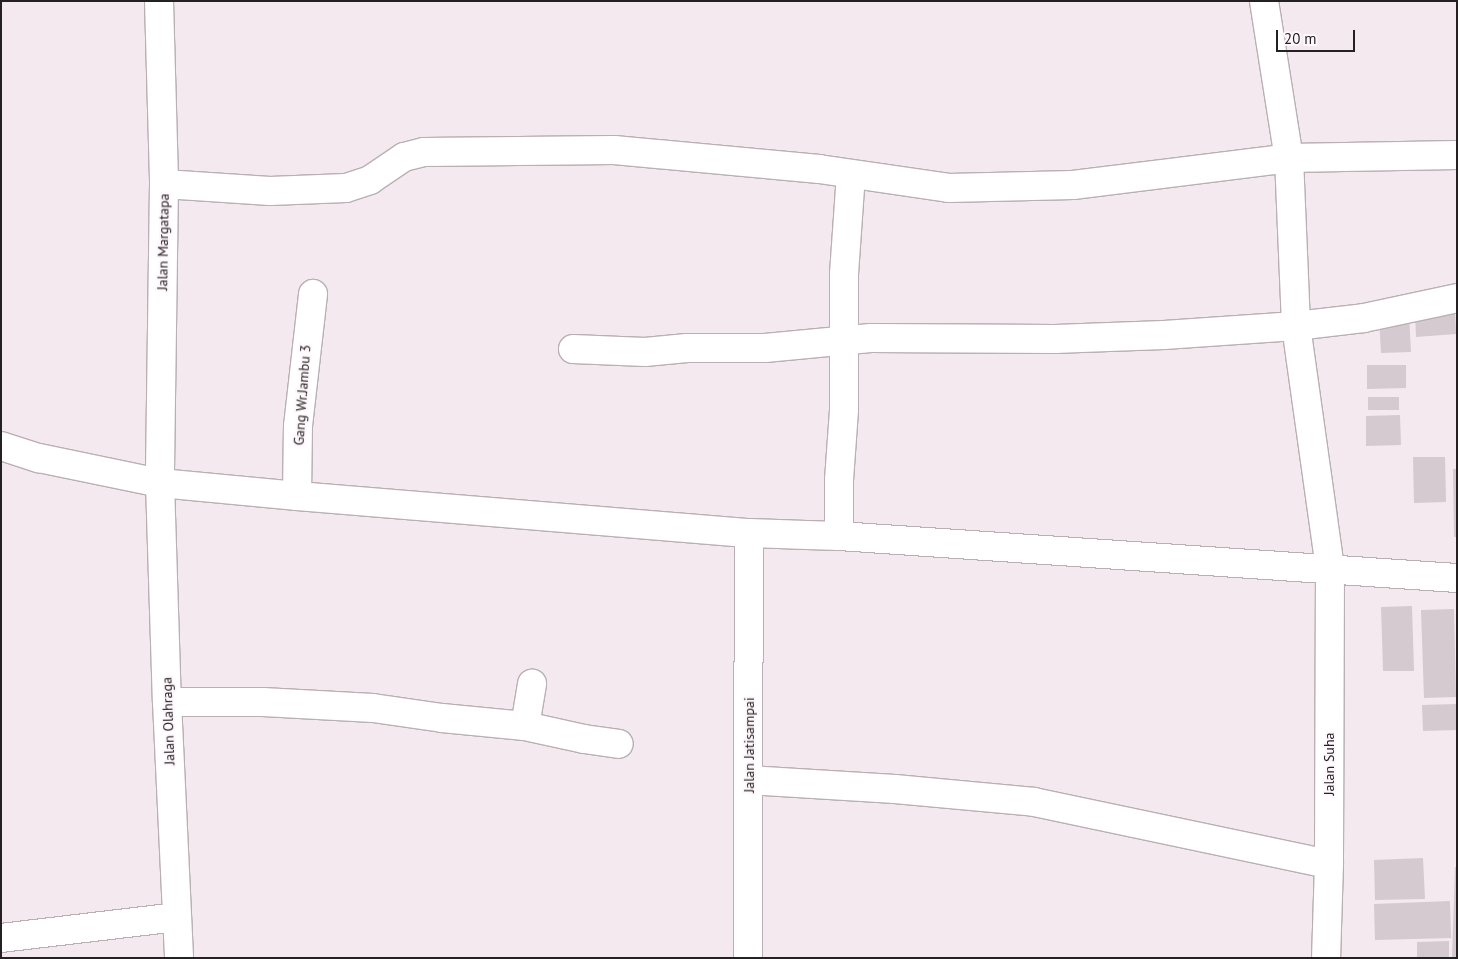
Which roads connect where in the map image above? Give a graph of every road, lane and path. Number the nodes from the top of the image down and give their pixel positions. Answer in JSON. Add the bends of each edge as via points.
{"nodes":[{"id":1,"x":159,"y":1,"type":"edge"},
{"id":2,"x":1264,"y":1,"type":"edge"},
{"id":3,"x":1457,"y":155,"type":"edge"},
{"id":4,"x":1289,"y":158,"type":"junction"},
{"id":5,"x":851,"y":174,"type":"junction"},
{"id":6,"x":164,"y":184,"type":"junction"},
{"id":7,"x":313,"y":294,"type":"dead end"},
{"id":8,"x":1457,"y":298,"type":"edge"},
{"id":9,"x":1296,"y":326,"type":"junction"},
{"id":10,"x":843,"y":340,"type":"junction"},
{"id":11,"x":573,"y":349,"type":"dead end"},
{"id":12,"x":1,"y":446,"type":"edge"},
{"id":13,"x":160,"y":483,"type":"junction"},
{"id":14,"x":297,"y":496,"type":"junction"},
{"id":15,"x":749,"y":533,"type":"junction"},
{"id":16,"x":839,"y":536,"type":"junction"},
{"id":17,"x":1330,"y":569,"type":"junction"},
{"id":18,"x":1457,"y":578,"type":"edge"},
{"id":19,"x":532,"y":684,"type":"dead end"},
{"id":20,"x":167,"y":702,"type":"junction"},
{"id":21,"x":525,"y":726,"type":"junction"},
{"id":22,"x":619,"y":744,"type":"dead end"},
{"id":23,"x":748,"y":780,"type":"junction"},
{"id":24,"x":1329,"y":864,"type":"junction"},
{"id":25,"x":177,"y":918,"type":"junction"},
{"id":26,"x":1,"y":938,"type":"edge"},
{"id":27,"x":179,"y":958,"type":"edge"},
{"id":28,"x":748,"y":958,"type":"edge"},
{"id":29,"x":1326,"y":958,"type":"edge"}],
"edges":[{"from":1,"to":6,"type":"street","name":"Jalan Margatapa"},
{"from":2,"to":4,"type":"street","name":"Jalan Suha"},
{"from":3,"to":4,"type":"street"},
{"from":4,"to":5,"type":"street","via":[[1073,185],[949,188]]},
{"from":4,"to":9,"type":"street","name":"Jalan Suha"},
{"from":5,"to":6,"type":"street","via":[[614,150],[424,152],[404,157],[370,180],[346,188],[270,191]]},
{"from":5,"to":10,"type":"street"},
{"from":6,"to":13,"type":"street","name":"Jalan Margatapa"},
{"from":7,"to":14,"type":"street","name":"Gang Wr.Jambu 3","via":[[298,426]]},
{"from":8,"to":9,"type":"street","via":[[1364,318]]},
{"from":9,"to":10,"type":"street","via":[[1055,339]]},
{"from":9,"to":17,"type":"street","name":"Jalan Suha"},
{"from":10,"to":11,"type":"street","via":[[766,348],[687,348],[645,352]]},
{"from":10,"to":16,"type":"street"},
{"from":12,"to":13,"type":"street","via":[[39,458]]},
{"from":13,"to":14,"type":"street"},
{"from":13,"to":20,"type":"street","name":"Jalan Olahraga"},
{"from":14,"to":15,"type":"street"},
{"from":15,"to":16,"type":"street"},
{"from":15,"to":23,"type":"street","name":"Jalan Jatisampai"},
{"from":16,"to":17,"type":"street"},
{"from":17,"to":18,"type":"street"},
{"from":17,"to":24,"type":"street","name":"Jalan Suha"},
{"from":19,"to":21,"type":"street"},
{"from":20,"to":21,"type":"street","via":[[263,702],[373,708]]},
{"from":20,"to":25,"type":"street","name":"Jalan Olahraga"},
{"from":21,"to":22,"type":"street"},
{"from":23,"to":24,"type":"street","via":[[1034,802]]},
{"from":23,"to":28,"type":"street","name":"Jalan Jatisampai"},
{"from":24,"to":29,"type":"street","name":"Jalan Suha"},
{"from":25,"to":26,"type":"street"},
{"from":25,"to":27,"type":"street","name":"Jalan Olahraga"}]}
